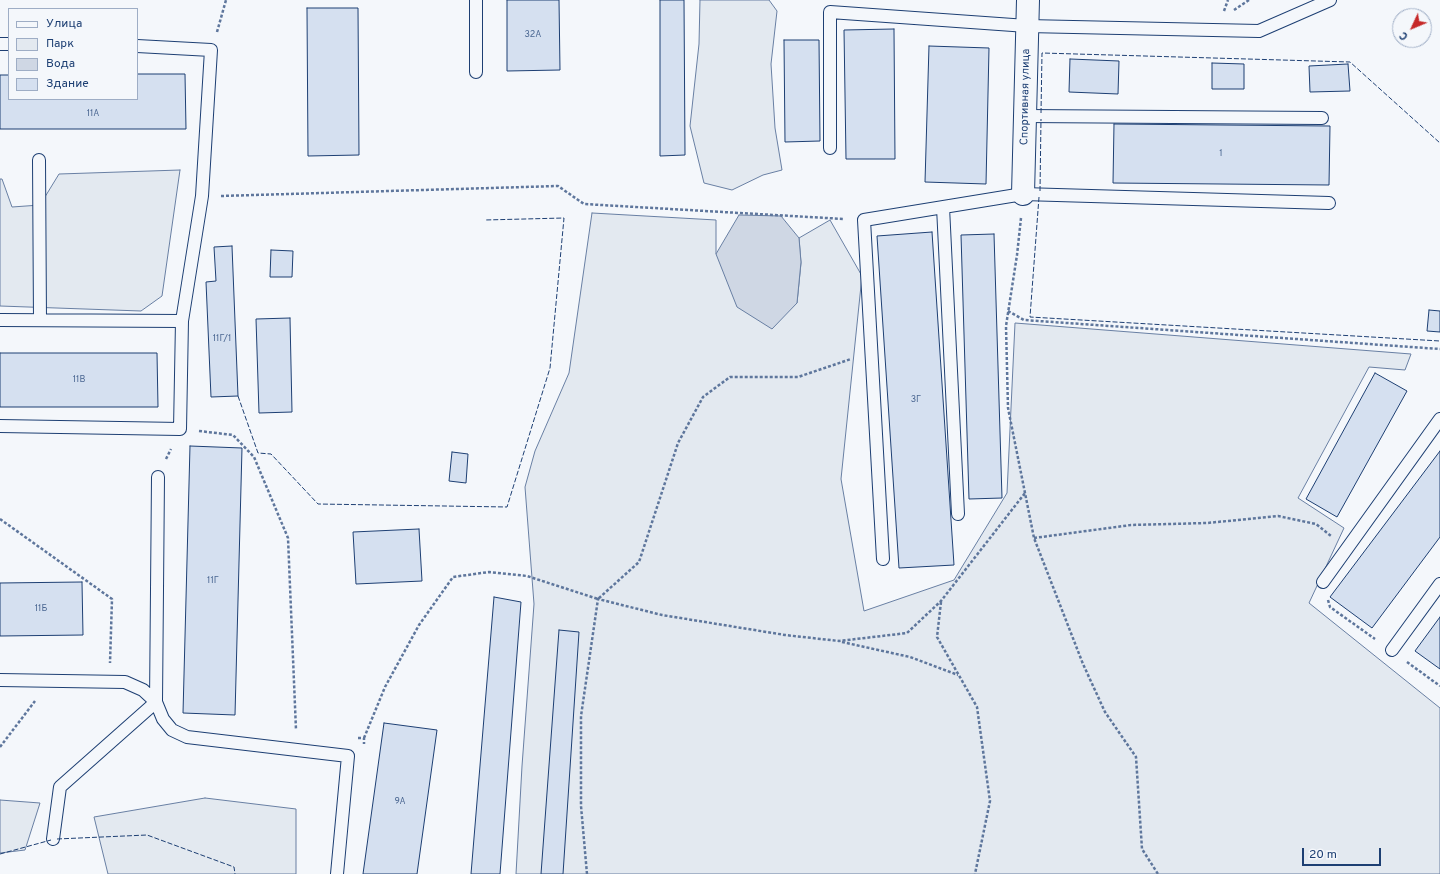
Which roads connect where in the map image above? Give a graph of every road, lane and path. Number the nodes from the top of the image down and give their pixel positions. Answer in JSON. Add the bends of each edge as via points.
{"nodes":[{"id":1,"x":226,"y":0,"type":"edge"},
{"id":2,"x":476,"y":0,"type":"edge"},
{"id":3,"x":1028,"y":0,"type":"edge"},
{"id":4,"x":1330,"y":0,"type":"edge"},
{"id":5,"x":1028,"y":26,"type":"junction"},
{"id":6,"x":138,"y":46,"type":"edge"},
{"id":7,"x":211,"y":50,"type":"junction"},
{"id":8,"x":476,"y":72,"type":"dead end"},
{"id":9,"x":1025,"y":116,"type":"junction"},
{"id":10,"x":1322,"y":118,"type":"dead end"},
{"id":11,"x":830,"y":148,"type":"dead end"},
{"id":12,"x":38,"y":160,"type":"dead end"},
{"id":13,"x":1023,"y":194,"type":"junction"},
{"id":14,"x":202,"y":196,"type":"junction"},
{"id":15,"x":1329,"y":203,"type":"dead end"},
{"id":16,"x":943,"y":207,"type":"junction"},
{"id":17,"x":864,"y":220,"type":"junction"},
{"id":18,"x":1008,"y":311,"type":"junction"},
{"id":19,"x":0,"y":320,"type":"edge"},
{"id":20,"x":40,"y":320,"type":"junction"},
{"id":21,"x":182,"y":321,"type":"junction"},
{"id":22,"x":1440,"y":349,"type":"edge"},
{"id":23,"x":872,"y":353,"type":"junction"},
{"id":24,"x":1440,"y":419,"type":"edge"},
{"id":25,"x":0,"y":426,"type":"edge"},
{"id":26,"x":180,"y":429,"type":"junction"},
{"id":27,"x":158,"y":477,"type":"joint"},
{"id":28,"x":1026,"y":493,"type":"junction"},
{"id":29,"x":958,"y":514,"type":"dead end"},
{"id":30,"x":0,"y":519,"type":"edge"},
{"id":31,"x":1034,"y":538,"type":"junction"},
{"id":32,"x":1348,"y":548,"type":"junction"},
{"id":33,"x":883,"y":558,"type":"dead end"},
{"id":34,"x":1323,"y":582,"type":"dead end"},
{"id":35,"x":1440,"y":584,"type":"edge"},
{"id":36,"x":598,"y":600,"type":"junction"},
{"id":37,"x":941,"y":601,"type":"junction"},
{"id":38,"x":839,"y":641,"type":"junction"},
{"id":39,"x":1392,"y":650,"type":"dead end"},
{"id":40,"x":110,"y":667,"type":"dead end"},
{"id":41,"x":958,"y":675,"type":"junction"},
{"id":42,"x":0,"y":680,"type":"edge"},
{"id":43,"x":50,"y":680,"type":"junction"},
{"id":44,"x":156,"y":702,"type":"junction"},
{"id":45,"x":296,"y":734,"type":"dead end"},
{"id":46,"x":364,"y":738,"type":"dead end"},
{"id":47,"x":0,"y":746,"type":"edge"},
{"id":48,"x":53,"y":839,"type":"dead end"},
{"id":49,"x":337,"y":874,"type":"edge"},
{"id":50,"x":587,"y":874,"type":"edge"},
{"id":51,"x":975,"y":874,"type":"edge"},
{"id":52,"x":1158,"y":874,"type":"edge"}],
"edges":[{"from":1,"to":7,"type":"path"},
{"from":2,"to":8,"type":"lane"},
{"from":3,"to":5,"type":"street","name":"Спортивная улица"},
{"from":4,"to":5,"type":"lane","via":[[1259,31]]},
{"from":5,"to":9,"type":"street","name":"Спортивная улица"},
{"from":5,"to":11,"type":"lane","via":[[830,12]]},
{"from":6,"to":7,"type":"lane"},
{"from":7,"to":14,"type":"lane"},
{"from":9,"to":10,"type":"lane"},
{"from":9,"to":13,"type":"street","name":"Спортивная улица"},
{"from":12,"to":20,"type":"lane"},
{"from":13,"to":15,"type":"lane"},
{"from":13,"to":16,"type":"lane"},
{"from":13,"to":18,"type":"path"},
{"from":14,"to":17,"type":"path","via":[[558,186],[584,204]]},
{"from":14,"to":21,"type":"lane"},
{"from":16,"to":17,"type":"lane"},
{"from":16,"to":29,"type":"lane"},
{"from":17,"to":23,"type":"lane"},
{"from":18,"to":22,"type":"path","via":[[1024,320]]},
{"from":18,"to":28,"type":"path","via":[[1008,408]]},
{"from":19,"to":20,"type":"lane"},
{"from":20,"to":21,"type":"lane"},
{"from":21,"to":26,"type":"lane"},
{"from":23,"to":33,"type":"lane"},
{"from":23,"to":36,"type":"path","via":[[798,377],[730,377],[703,397],[678,443],[639,562]]},
{"from":24,"to":32,"type":"lane"},
{"from":25,"to":26,"type":"lane"},
{"from":26,"to":27,"type":"path"},
{"from":26,"to":45,"type":"path","via":[[233,435],[254,457],[288,538]]},
{"from":27,"to":44,"type":"lane"},
{"from":28,"to":31,"type":"path"},
{"from":28,"to":37,"type":"path"},
{"from":30,"to":40,"type":"path","via":[[112,599]]},
{"from":31,"to":32,"type":"path","via":[[1131,524],[1207,523],[1278,516],[1316,524]]},
{"from":31,"to":52,"type":"path","via":[[1083,664],[1102,705],[1136,757],[1142,849]]},
{"from":32,"to":34,"type":"lane"},
{"from":35,"to":39,"type":"lane"},
{"from":36,"to":38,"type":"path","via":[[662,615],[785,636]]},
{"from":36,"to":46,"type":"path","via":[[527,576],[489,572],[453,577],[415,632],[385,687]]},
{"from":36,"to":50,"type":"path","via":[[581,716],[582,806]]},
{"from":37,"to":38,"type":"path","via":[[907,633]]},
{"from":37,"to":41,"type":"path","via":[[937,637]]},
{"from":38,"to":41,"type":"path","via":[[910,657]]},
{"from":41,"to":51,"type":"path","via":[[977,707],[990,801]]},
{"from":42,"to":43,"type":"lane"},
{"from":43,"to":44,"type":"lane","via":[[125,682],[143,690]]},
{"from":43,"to":47,"type":"path"},
{"from":44,"to":48,"type":"lane","via":[[60,787]]},
{"from":44,"to":49,"type":"lane","via":[[163,719],[172,730],[187,738],[348,756]]}]}
